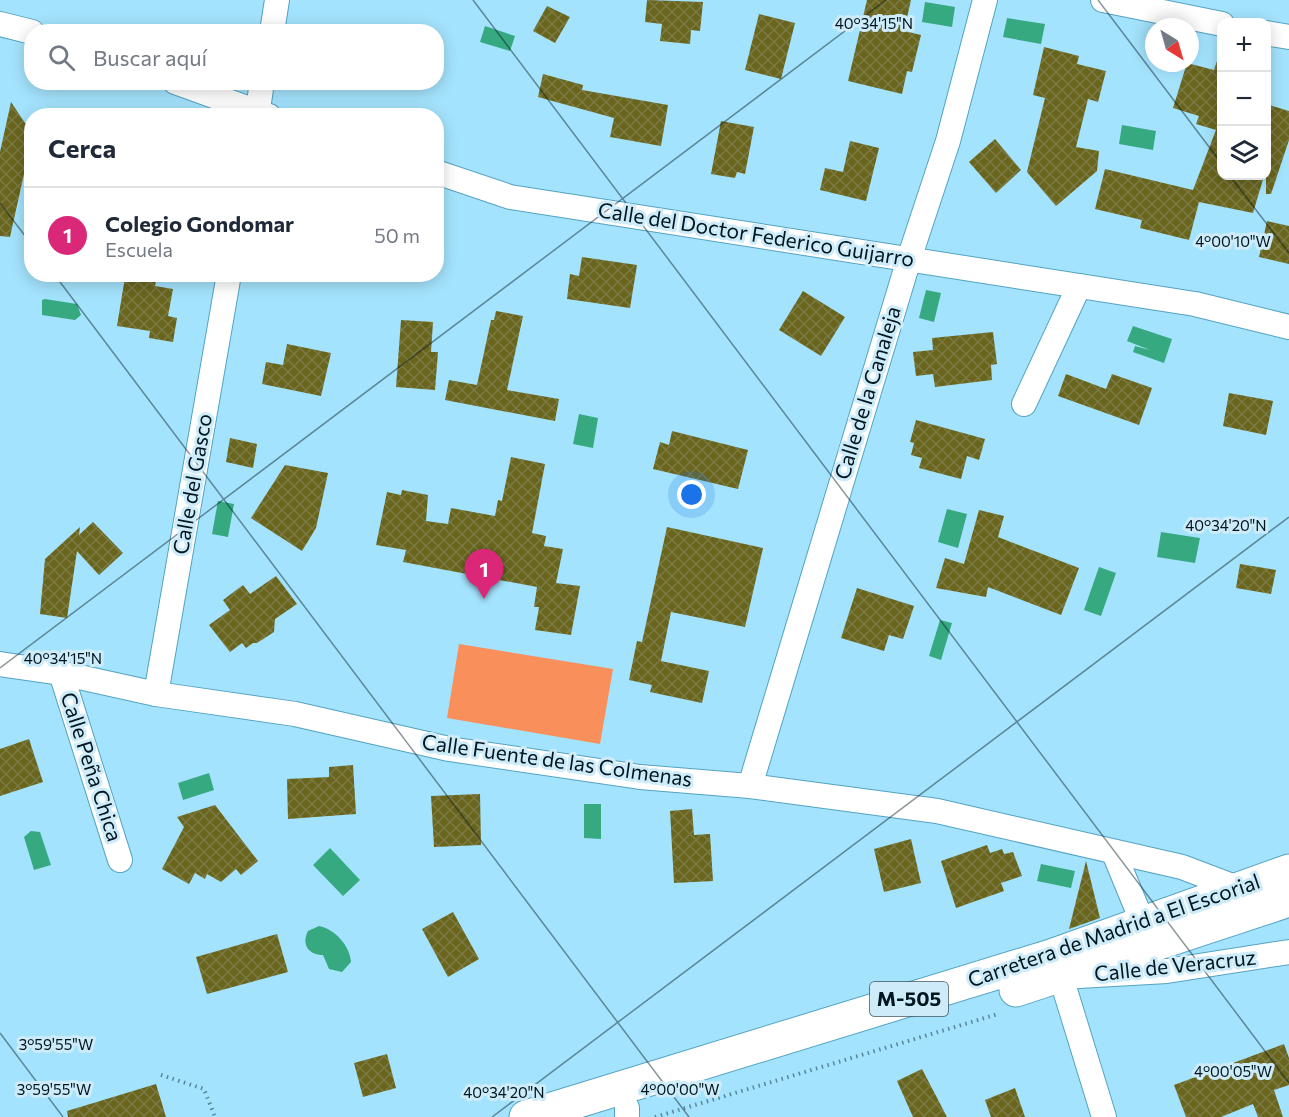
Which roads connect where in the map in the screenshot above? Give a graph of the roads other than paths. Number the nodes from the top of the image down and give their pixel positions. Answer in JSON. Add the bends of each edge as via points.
{"nodes":[{"id":1,"x":277,"y":0,"type":"edge"},
{"id":2,"x":985,"y":0,"type":"edge"},
{"id":3,"x":1103,"y":0,"type":"edge"},
{"id":4,"x":1217,"y":23,"type":"edge"},
{"id":5,"x":0,"y":24,"type":"edge"},
{"id":6,"x":273,"y":24,"type":"edge"},
{"id":7,"x":24,"y":30,"type":"edge"},
{"id":8,"x":1271,"y":34,"type":"edge"},
{"id":9,"x":1289,"y":37,"type":"edge"},
{"id":10,"x":196,"y":90,"type":"edge"},
{"id":11,"x":262,"y":90,"type":"edge"},
{"id":12,"x":245,"y":108,"type":"edge"},
{"id":13,"x":261,"y":108,"type":"edge"},
{"id":14,"x":444,"y":175,"type":"edge"},
{"id":15,"x":909,"y":259,"type":"junction"},
{"id":16,"x":228,"y":282,"type":"edge"},
{"id":17,"x":1079,"y":286,"type":"junction"},
{"id":18,"x":1289,"y":327,"type":"edge"},
{"id":19,"x":1024,"y":404,"type":"dead end"},
{"id":20,"x":0,"y":664,"type":"edge"},
{"id":21,"x":61,"y":673,"type":"junction"},
{"id":22,"x":156,"y":694,"type":"junction"},
{"id":23,"x":750,"y":786,"type":"junction"},
{"id":24,"x":1114,"y":853,"type":"junction"},
{"id":25,"x":120,"y":860,"type":"dead end"},
{"id":26,"x":1289,"y":871,"type":"edge"},
{"id":27,"x":1240,"y":889,"type":"junction"},
{"id":28,"x":1289,"y":900,"type":"edge"},
{"id":29,"x":1142,"y":921,"type":"junction"},
{"id":30,"x":1289,"y":952,"type":"edge"},
{"id":31,"x":1061,"y":977,"type":"junction"},
{"id":32,"x":627,"y":1115,"type":"edge"},
{"id":33,"x":526,"y":1117,"type":"edge"},
{"id":34,"x":1104,"y":1117,"type":"edge"}],
"edges":[{"from":1,"to":6,"type":"street"},
{"from":2,"to":15,"type":"street","name":"Calle de la Canaleja","via":[[948,141]]},
{"from":3,"to":4,"type":"street"},
{"from":5,"to":7,"type":"street"},
{"from":8,"to":9,"type":"street"},
{"from":10,"to":12,"type":"street"},
{"from":11,"to":13,"type":"street"},
{"from":14,"to":15,"type":"street","name":"Calle del Doctor Federico Guijarro","via":[[510,197]]},
{"from":15,"to":17,"type":"street","name":"Calle del Doctor Federico Guijarro"},
{"from":15,"to":23,"type":"street","name":"Calle de la Canaleja"},
{"from":16,"to":22,"type":"street","name":"Calle del Gasco"},
{"from":17,"to":18,"type":"street","name":"Calle del Doctor Federico Guijarro","via":[[1195,304]]},
{"from":17,"to":19,"type":"street"},
{"from":20,"to":21,"type":"street","name":"Calle Fuente de las Colmenas"},
{"from":21,"to":22,"type":"street","name":"Calle Fuente de las Colmenas"},
{"from":21,"to":25,"type":"street","name":"Calle Peña Chica"},
{"from":22,"to":23,"type":"street","name":"Calle Fuente de las Colmenas","via":[[295,714],[449,749],[640,777]]},
{"from":23,"to":24,"type":"street","name":"Calle Fuente de las Colmenas","via":[[937,811]]},
{"from":24,"to":27,"type":"street","name":"Calle Fuente de las Colmenas","via":[[1182,867]]},
{"from":24,"to":29,"type":"street"},
{"from":26,"to":27,"type":"highway","name":"Carretera de Madrid a El Escorial","number":"M-505"},
{"from":27,"to":29,"type":"highway","name":"Carretera de Madrid a El Escorial","number":"M-505"},
{"from":28,"to":31,"type":"highway","name":"Carretera de Madrid a El Escorial","number":"M-505"},
{"from":29,"to":33,"type":"highway","name":"Carretera de Madrid a El Escorial","number":"M-505","via":[[1051,956]]},
{"from":30,"to":31,"type":"street","name":"Calle de Veracruz","via":[[1167,971]]},
{"from":31,"to":32,"type":"highway","name":"Carretera de Madrid a El Escorial","number":"M-505"},
{"from":31,"to":34,"type":"street"}]}
